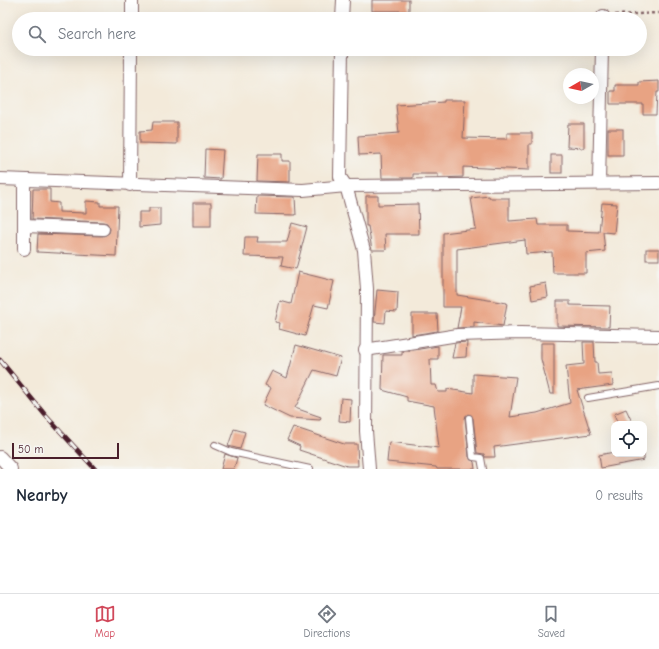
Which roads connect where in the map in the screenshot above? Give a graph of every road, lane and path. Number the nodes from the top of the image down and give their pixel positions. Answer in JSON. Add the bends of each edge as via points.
{"nodes":[{"id":1,"x":132,"y":0,"type":"edge"},
{"id":2,"x":343,"y":0,"type":"edge"},
{"id":3,"x":132,"y":12,"type":"edge"},
{"id":4,"x":342,"y":12,"type":"edge"},
{"id":5,"x":659,"y":13,"type":"edge"},
{"id":6,"x":647,"y":14,"type":"edge"},
{"id":7,"x":131,"y":56,"type":"edge"},
{"id":8,"x":342,"y":56,"type":"edge"},
{"id":9,"x":602,"y":56,"type":"edge"},
{"id":10,"x":0,"y":179,"type":"edge"},
{"id":11,"x":24,"y":180,"type":"junction"},
{"id":12,"x":599,"y":183,"type":"junction"},
{"id":13,"x":659,"y":183,"type":"edge"},
{"id":14,"x":130,"y":184,"type":"junction"},
{"id":15,"x":346,"y":186,"type":"junction"},
{"id":16,"x":24,"y":226,"type":"junction"},
{"id":17,"x":103,"y":229,"type":"dead end"},
{"id":18,"x":24,"y":249,"type":"dead end"},
{"id":19,"x":659,"y":336,"type":"edge"},
{"id":20,"x":365,"y":350,"type":"junction"},
{"id":21,"x":659,"y":386,"type":"edge"},
{"id":22,"x":588,"y":398,"type":"dead end"},
{"id":23,"x":469,"y":418,"type":"dead end"},
{"id":24,"x":215,"y":445,"type":"dead end"},
{"id":25,"x":0,"y":457,"type":"edge"},
{"id":26,"x":11,"y":469,"type":"edge"},
{"id":27,"x":310,"y":469,"type":"edge"},
{"id":28,"x":370,"y":469,"type":"edge"},
{"id":29,"x":483,"y":469,"type":"edge"}],
"edges":[{"from":1,"to":3,"type":"street"},
{"from":2,"to":4,"type":"street"},
{"from":5,"to":6,"type":"path"},
{"from":7,"to":14,"type":"street"},
{"from":8,"to":15,"type":"street","via":[[340,177]]},
{"from":9,"to":12,"type":"street"},
{"from":10,"to":11,"type":"street"},
{"from":11,"to":14,"type":"street"},
{"from":11,"to":16,"type":"street"},
{"from":12,"to":13,"type":"street"},
{"from":12,"to":15,"type":"street"},
{"from":14,"to":15,"type":"street","via":[[303,190]]},
{"from":15,"to":20,"type":"street","via":[[364,250],[367,289]]},
{"from":16,"to":17,"type":"street"},
{"from":16,"to":18,"type":"street"},
{"from":19,"to":20,"type":"street","via":[[520,333],[458,335]]},
{"from":20,"to":28,"type":"street","via":[[366,431]]},
{"from":21,"to":22,"type":"lane"},
{"from":23,"to":29,"type":"lane","via":[[473,457],[480,458]]},
{"from":24,"to":27,"type":"lane","via":[[231,452]]},
{"from":25,"to":26,"type":"street"}]}
